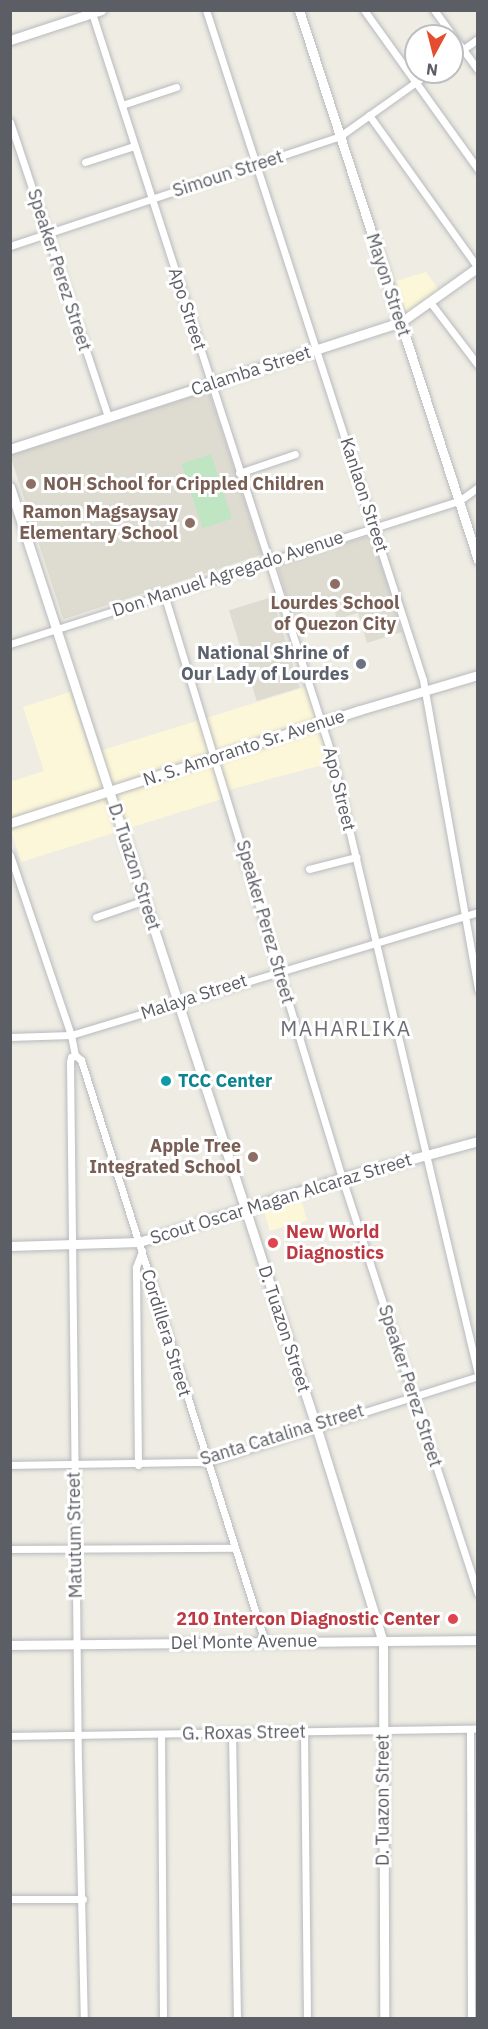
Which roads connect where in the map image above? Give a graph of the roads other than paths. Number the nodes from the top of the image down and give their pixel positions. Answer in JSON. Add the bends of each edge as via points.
{"nodes":[{"id":1,"x":206,"y":10,"type":"edge"},
{"id":2,"x":299,"y":10,"type":"edge"},
{"id":3,"x":364,"y":10,"type":"edge"},
{"id":4,"x":434,"y":10,"type":"edge"},
{"id":5,"x":95,"y":12,"type":"edge"},
{"id":6,"x":444,"y":24,"type":"edge"},
{"id":7,"x":477,"y":39,"type":"edge"},
{"id":8,"x":10,"y":40,"type":"edge"},
{"id":9,"x":464,"y":49,"type":"edge"},
{"id":10,"x":464,"y":51,"type":"edge"},
{"id":11,"x":404,"y":66,"type":"edge"},
{"id":12,"x":477,"y":70,"type":"edge"},
{"id":13,"x":412,"y":84,"type":"edge"},
{"id":14,"x":416,"y":84,"type":"edge"},
{"id":15,"x":176,"y":87,"type":"dead end"},
{"id":16,"x":122,"y":105,"type":"junction"},
{"id":17,"x":369,"y":115,"type":"junction"},
{"id":18,"x":10,"y":122,"type":"edge"},
{"id":19,"x":340,"y":136,"type":"junction"},
{"id":20,"x":134,"y":146,"type":"junction"},
{"id":21,"x":85,"y":162,"type":"dead end"},
{"id":22,"x":257,"y":166,"type":"junction"},
{"id":23,"x":477,"y":169,"type":"edge"},
{"id":24,"x":152,"y":198,"type":"junction"},
{"id":25,"x":47,"y":235,"type":"junction"},
{"id":26,"x":10,"y":246,"type":"edge"},
{"id":27,"x":477,"y":268,"type":"edge"},
{"id":28,"x":429,"y":302,"type":"junction"},
{"id":29,"x":401,"y":322,"type":"junction"},
{"id":30,"x":316,"y":351,"type":"junction"},
{"id":31,"x":477,"y":365,"type":"edge"},
{"id":32,"x":211,"y":384,"type":"junction"},
{"id":33,"x":108,"y":417,"type":"junction"},
{"id":34,"x":10,"y":449,"type":"edge"},
{"id":35,"x":295,"y":454,"type":"dead end"},
{"id":36,"x":239,"y":472,"type":"junction"},
{"id":37,"x":10,"y":487,"type":"edge"},
{"id":38,"x":477,"y":487,"type":"edge"},
{"id":39,"x":459,"y":501,"type":"junction"},
{"id":40,"x":375,"y":528,"type":"junction"},
{"id":41,"x":477,"y":560,"type":"edge"},
{"id":42,"x":269,"y":562,"type":"junction"},
{"id":43,"x":164,"y":594,"type":"junction"},
{"id":44,"x":57,"y":628,"type":"junction"},
{"id":45,"x":10,"y":644,"type":"edge"},
{"id":46,"x":477,"y":675,"type":"edge"},
{"id":47,"x":425,"y":690,"type":"junction"},
{"id":48,"x":322,"y":723,"type":"junction"},
{"id":49,"x":216,"y":757,"type":"junction"},
{"id":50,"x":110,"y":792,"type":"junction"},
{"id":51,"x":10,"y":824,"type":"edge"},
{"id":52,"x":10,"y":855,"type":"edge"},
{"id":53,"x":356,"y":857,"type":"junction"},
{"id":54,"x":309,"y":869,"type":"dead end"},
{"id":55,"x":144,"y":900,"type":"junction"},
{"id":56,"x":477,"y":912,"type":"edge"},
{"id":57,"x":464,"y":916,"type":"junction"},
{"id":58,"x":96,"y":917,"type":"dead end"},
{"id":59,"x":375,"y":941,"type":"junction"},
{"id":60,"x":279,"y":970,"type":"junction"},
{"id":61,"x":477,"y":990,"type":"edge"},
{"id":62,"x":178,"y":1004,"type":"junction"},
{"id":63,"x":71,"y":1035,"type":"junction"},
{"id":64,"x":10,"y":1036,"type":"edge"},
{"id":65,"x":75,"y":1055,"type":"junction"},
{"id":66,"x":477,"y":1141,"type":"edge"},
{"id":67,"x":426,"y":1155,"type":"junction"},
{"id":68,"x":342,"y":1178,"type":"junction"},
{"id":69,"x":244,"y":1209,"type":"junction"},
{"id":70,"x":72,"y":1244,"type":"junction"},
{"id":71,"x":10,"y":1246,"type":"edge"},
{"id":72,"x":141,"y":1247,"type":"junction"},
{"id":73,"x":477,"y":1375,"type":"edge"},
{"id":74,"x":413,"y":1395,"type":"junction"},
{"id":75,"x":316,"y":1426,"type":"junction"},
{"id":76,"x":206,"y":1462,"type":"junction"},
{"id":77,"x":74,"y":1464,"type":"junction"},
{"id":78,"x":10,"y":1465,"type":"edge"},
{"id":79,"x":138,"y":1465,"type":"junction"},
{"id":80,"x":75,"y":1548,"type":"junction"},
{"id":81,"x":235,"y":1548,"type":"junction"},
{"id":82,"x":10,"y":1549,"type":"edge"},
{"id":83,"x":477,"y":1593,"type":"edge"},
{"id":84,"x":477,"y":1640,"type":"edge"},
{"id":85,"x":265,"y":1642,"type":"junction"},
{"id":86,"x":383,"y":1642,"type":"junction"},
{"id":87,"x":76,"y":1644,"type":"junction"},
{"id":88,"x":10,"y":1645,"type":"edge"},
{"id":89,"x":474,"y":1729,"type":"edge"},
{"id":90,"x":382,"y":1731,"type":"junction"},
{"id":91,"x":304,"y":1732,"type":"junction"},
{"id":92,"x":232,"y":1733,"type":"junction"},
{"id":93,"x":77,"y":1734,"type":"junction"},
{"id":94,"x":161,"y":1734,"type":"junction"},
{"id":95,"x":10,"y":1736,"type":"edge"},
{"id":96,"x":10,"y":1899,"type":"edge"},
{"id":97,"x":82,"y":1899,"type":"junction"},
{"id":98,"x":84,"y":2019,"type":"edge"},
{"id":99,"x":163,"y":2019,"type":"edge"},
{"id":100,"x":237,"y":2019,"type":"edge"},
{"id":101,"x":307,"y":2019,"type":"edge"},
{"id":102,"x":384,"y":2019,"type":"edge"},
{"id":103,"x":471,"y":2019,"type":"edge"}],
"edges":[{"from":1,"to":22,"type":"street","name":"Kanlaon Street"},
{"from":2,"to":19,"type":"street","name":"Mayon Street"},
{"from":3,"to":11,"type":"street"},
{"from":4,"to":6,"type":"street"},
{"from":5,"to":8,"type":"street"},
{"from":5,"to":16,"type":"street","name":"Apo Street"},
{"from":7,"to":9,"type":"street"},
{"from":10,"to":12,"type":"street"},
{"from":13,"to":17,"type":"street","name":"Simoun Street"},
{"from":14,"to":23,"type":"street"},
{"from":15,"to":16,"type":"street"},
{"from":16,"to":20,"type":"street","name":"Apo Street"},
{"from":17,"to":19,"type":"street","name":"Simoun Street"},
{"from":17,"to":27,"type":"street"},
{"from":18,"to":25,"type":"street","name":"Speaker Perez Street"},
{"from":19,"to":22,"type":"street","name":"Simoun Street"},
{"from":19,"to":29,"type":"street","name":"Mayon Street"},
{"from":20,"to":21,"type":"street"},
{"from":20,"to":24,"type":"street","name":"Apo Street"},
{"from":22,"to":24,"type":"street","name":"Simoun Street"},
{"from":22,"to":30,"type":"street","name":"Kanlaon Street"},
{"from":24,"to":25,"type":"street","name":"Simoun Street"},
{"from":24,"to":32,"type":"street","name":"Apo Street"},
{"from":25,"to":26,"type":"street","name":"Simoun Street"},
{"from":25,"to":33,"type":"street","name":"Speaker Perez Street"},
{"from":27,"to":28,"type":"street","name":"Calamba Street"},
{"from":28,"to":29,"type":"street","name":"Calamba Street"},
{"from":28,"to":31,"type":"street"},
{"from":29,"to":30,"type":"street","name":"Calamba Street"},
{"from":29,"to":39,"type":"street","name":"Mayon Street"},
{"from":30,"to":32,"type":"street","name":"Calamba Street"},
{"from":30,"to":40,"type":"street","name":"Kanlaon Street"},
{"from":32,"to":33,"type":"street","name":"Calamba Street"},
{"from":32,"to":36,"type":"street","name":"Apo Street"},
{"from":33,"to":34,"type":"street","name":"Calamba Street"},
{"from":35,"to":36,"type":"street"},
{"from":36,"to":42,"type":"street","name":"Apo Street"},
{"from":37,"to":44,"type":"street","name":"D. Tuazon Street"},
{"from":38,"to":39,"type":"street","name":"Don Manuel Agregado Avenue"},
{"from":39,"to":40,"type":"street","name":"Don Manuel Agregado Avenue"},
{"from":39,"to":41,"type":"street","name":"Mayon Street"},
{"from":40,"to":42,"type":"street","name":"Don Manuel Agregado Avenue"},
{"from":40,"to":47,"type":"street","name":"Kanlaon Street"},
{"from":42,"to":43,"type":"street","name":"Don Manuel Agregado Avenue"},
{"from":42,"to":48,"type":"street","name":"Apo Street"},
{"from":43,"to":44,"type":"street","name":"Don Manuel Agregado Avenue"},
{"from":43,"to":49,"type":"street","name":"Speaker Perez Street"},
{"from":44,"to":45,"type":"street","name":"Don Manuel Agregado Avenue"},
{"from":44,"to":50,"type":"street","name":"D. Tuazon Street"},
{"from":46,"to":47,"type":"street","name":"N. S. Amoranto Sr. Avenue"},
{"from":47,"to":48,"type":"street","name":"N. S. Amoranto Sr. Avenue"},
{"from":47,"to":57,"type":"street","name":"Kanlaon Street"},
{"from":48,"to":49,"type":"street","name":"N. S. Amoranto Sr. Avenue"},
{"from":48,"to":53,"type":"street","name":"Apo Street"},
{"from":49,"to":50,"type":"street","name":"N. S. Amoranto Sr. Avenue"},
{"from":49,"to":60,"type":"street","name":"Speaker Perez Street"},
{"from":50,"to":51,"type":"street","name":"N. S. Amoranto Sr. Avenue"},
{"from":50,"to":55,"type":"street","name":"D. Tuazon Street"},
{"from":52,"to":63,"type":"street","name":"Cordillera Street"},
{"from":53,"to":54,"type":"street"},
{"from":53,"to":59,"type":"street","name":"Apo Street"},
{"from":55,"to":58,"type":"street"},
{"from":55,"to":62,"type":"street","name":"D. Tuazon Street"},
{"from":56,"to":57,"type":"street","name":"Malaya Street"},
{"from":57,"to":59,"type":"street","name":"Malaya Street"},
{"from":57,"to":61,"type":"street","name":"Kanlaon Street"},
{"from":59,"to":60,"type":"street","name":"Malaya Street"},
{"from":59,"to":67,"type":"street","name":"Apo Street"},
{"from":60,"to":62,"type":"street","name":"Malaya Street"},
{"from":60,"to":68,"type":"street","name":"Speaker Perez Street"},
{"from":62,"to":63,"type":"street","name":"Malaya Street"},
{"from":62,"to":69,"type":"street","name":"D. Tuazon Street"},
{"from":63,"to":64,"type":"street","name":"Malaya Street"},
{"from":63,"to":65,"type":"street","name":"Cordillera Street"},
{"from":65,"to":70,"type":"street","name":"Matutum Street","via":[[70,1059]]},
{"from":65,"to":72,"type":"street","name":"Cordillera Street","via":[[81,1060]]},
{"from":66,"to":67,"type":"street","name":"Scout Oscar Magan Alcaraz Street"},
{"from":67,"to":68,"type":"street","name":"Scout Oscar Magan Alcaraz Street"},
{"from":67,"to":73,"type":"street","name":"Apo Street"},
{"from":68,"to":69,"type":"street","name":"Scout Oscar Magan Alcaraz Street"},
{"from":68,"to":74,"type":"street","name":"Speaker Perez Street"},
{"from":69,"to":72,"type":"street","name":"Scout Oscar Magan Alcaraz Street"},
{"from":69,"to":75,"type":"street","name":"D. Tuazon Street"},
{"from":70,"to":71,"type":"street","name":"Scout Oscar Magan Alcaraz Street"},
{"from":70,"to":72,"type":"street","name":"Scout Oscar Magan Alcaraz Street"},
{"from":70,"to":77,"type":"street","name":"Matutum Street"},
{"from":72,"to":76,"type":"street","name":"Cordillera Street"},
{"from":72,"to":79,"type":"street","via":[[136,1268]]},
{"from":73,"to":74,"type":"street","name":"Santa Catalina Street"},
{"from":74,"to":75,"type":"street","name":"Santa Catalina Street"},
{"from":74,"to":83,"type":"street","name":"Speaker Perez Street"},
{"from":75,"to":76,"type":"street","name":"Santa Catalina Street"},
{"from":75,"to":86,"type":"street","name":"D. Tuazon Street"},
{"from":76,"to":79,"type":"street","name":"Santa Catalina Street"},
{"from":76,"to":81,"type":"street","name":"Cordillera Street"},
{"from":77,"to":78,"type":"street","name":"Santa Catalina Street"},
{"from":77,"to":79,"type":"street","name":"Santa Catalina Street"},
{"from":77,"to":80,"type":"street","name":"Matutum Street"},
{"from":80,"to":81,"type":"street"},
{"from":80,"to":82,"type":"street"},
{"from":80,"to":87,"type":"street","name":"Matutum Street"},
{"from":81,"to":85,"type":"street","name":"Cordillera Street"},
{"from":84,"to":86,"type":"street","name":"Del Monte Avenue"},
{"from":85,"to":86,"type":"street","name":"Del Monte Avenue"},
{"from":85,"to":87,"type":"street","name":"Del Monte Avenue"},
{"from":86,"to":90,"type":"street","name":"D. Tuazon Street"},
{"from":87,"to":88,"type":"street","name":"Del Monte Avenue"},
{"from":87,"to":93,"type":"street","name":"Matutum Street"},
{"from":89,"to":90,"type":"street","name":"G. Roxas Street"},
{"from":89,"to":103,"type":"street"},
{"from":90,"to":91,"type":"street","name":"G. Roxas Street"},
{"from":90,"to":102,"type":"street","name":"D. Tuazon Street"},
{"from":91,"to":92,"type":"street","name":"G. Roxas Street"},
{"from":91,"to":101,"type":"street"},
{"from":92,"to":94,"type":"street","name":"G. Roxas Street"},
{"from":92,"to":100,"type":"street"},
{"from":93,"to":94,"type":"street","name":"G. Roxas Street"},
{"from":93,"to":95,"type":"street","name":"G. Roxas Street"},
{"from":93,"to":97,"type":"street","name":"Matutum Street"},
{"from":94,"to":99,"type":"street"},
{"from":96,"to":97,"type":"street"},
{"from":97,"to":98,"type":"street","name":"Matutum Street"}]}
